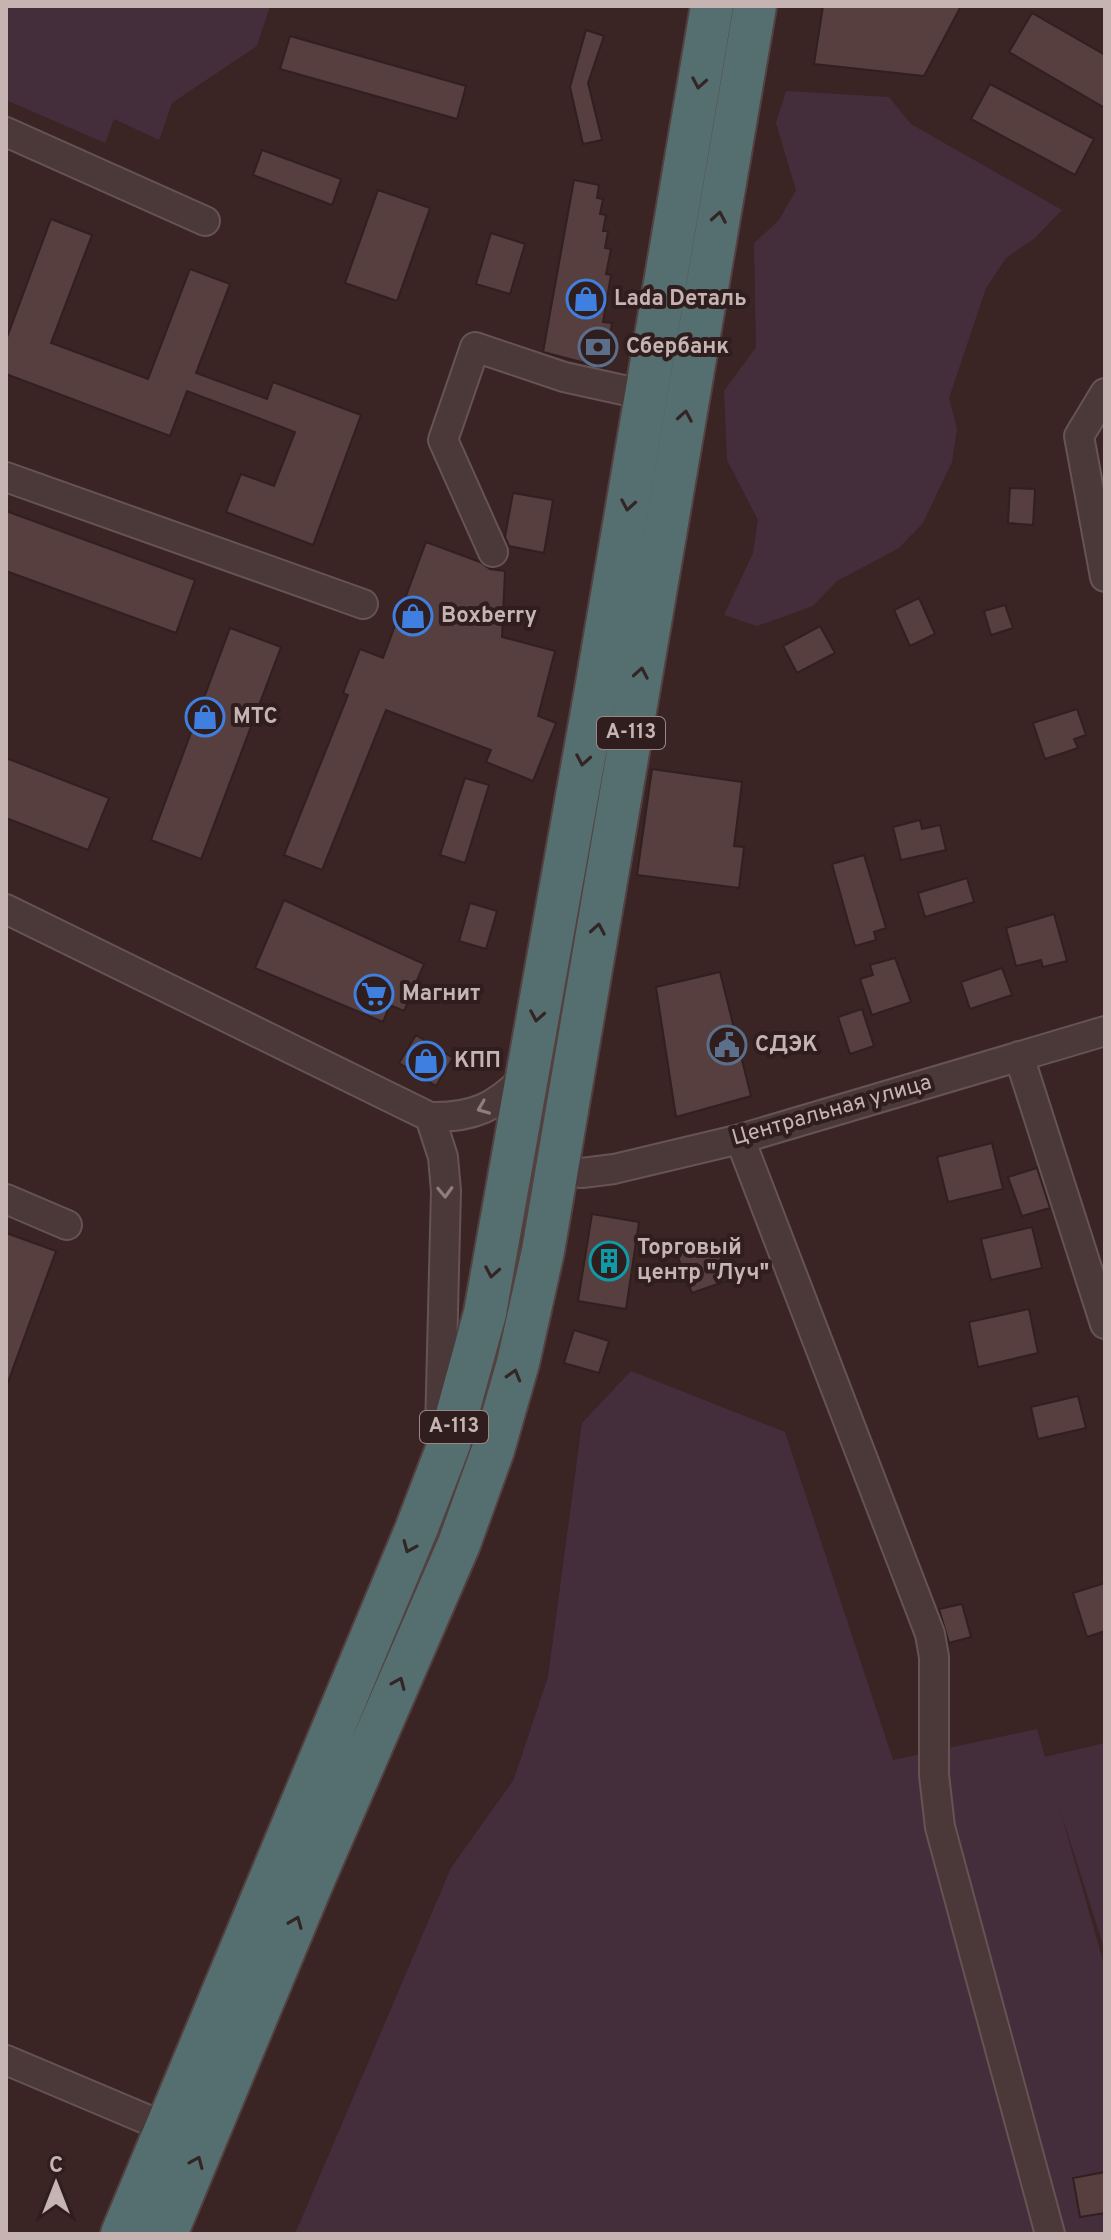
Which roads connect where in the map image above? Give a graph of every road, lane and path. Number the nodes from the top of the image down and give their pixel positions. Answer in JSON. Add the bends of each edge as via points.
{"nodes":[{"id":1,"x":712,"y":6,"type":"edge"},
{"id":2,"x":755,"y":6,"type":"edge"},
{"id":3,"x":6,"y":132,"type":"edge"},
{"id":4,"x":205,"y":221,"type":"dead end"},
{"id":5,"x":1105,"y":393,"type":"edge"},
{"id":6,"x":646,"y":395,"type":"junction"},
{"id":7,"x":6,"y":477,"type":"edge"},
{"id":8,"x":493,"y":552,"type":"dead end"},
{"id":9,"x":1105,"y":577,"type":"edge"},
{"id":10,"x":363,"y":604,"type":"dead end"},
{"id":11,"x":6,"y":909,"type":"edge"},
{"id":12,"x":1105,"y":1031,"type":"edge"},
{"id":13,"x":1019,"y":1056,"type":"junction"},
{"id":14,"x":526,"y":1076,"type":"junction"},
{"id":15,"x":430,"y":1117,"type":"junction"},
{"id":16,"x":740,"y":1139,"type":"junction"},
{"id":17,"x":556,"y":1171,"type":"junction"},
{"id":18,"x":6,"y":1199,"type":"edge"},
{"id":19,"x":67,"y":1225,"type":"dead end"},
{"id":20,"x":1105,"y":1324,"type":"edge"},
{"id":21,"x":432,"y":1489,"type":"junction"},
{"id":22,"x":6,"y":2060,"type":"edge"},
{"id":23,"x":167,"y":2128,"type":"junction"},
{"id":24,"x":122,"y":2234,"type":"edge"},
{"id":25,"x":166,"y":2234,"type":"edge"},
{"id":26,"x":1050,"y":2234,"type":"edge"}],
"edges":[{"from":1,"to":6,"type":"highway","number":"А-113","one_way":true},
{"from":17,"to":2,"type":"highway","number":"А-113","one_way":true},
{"from":3,"to":4,"type":"street"},
{"from":5,"to":9,"type":"street","via":[[1079,436]]},
{"from":6,"to":8,"type":"street","via":[[564,377],[475,347],[443,440]]},
{"from":6,"to":14,"type":"highway","number":"А-113","one_way":true},
{"from":7,"to":10,"type":"street"},
{"from":11,"to":15,"type":"street"},
{"from":12,"to":13,"type":"street","name":"Центральная улица"},
{"from":13,"to":16,"type":"street","name":"Центральная улица"},
{"from":13,"to":20,"type":"street"},
{"from":14,"to":15,"type":"street","one_way":true,"via":[[488,1108]]},
{"from":14,"to":21,"type":"highway","number":"А-113","one_way":true,"via":[[485,1313],[466,1391]]},
{"from":15,"to":21,"type":"street","one_way":true,"via":[[443,1157],[446,1191],[440,1427]]},
{"from":16,"to":17,"type":"street","name":"Центральная улица","via":[[614,1169]]},
{"from":16,"to":26,"type":"street","via":[[930,1634],[940,1827]]},
{"from":25,"to":17,"type":"highway","number":"А-113","one_way":true,"via":[[464,1530],[518,1363]]},
{"from":18,"to":19,"type":"street"},
{"from":21,"to":23,"type":"highway","number":"А-113","one_way":true},
{"from":22,"to":23,"type":"street"},
{"from":23,"to":24,"type":"highway","number":"А-113"}]}
